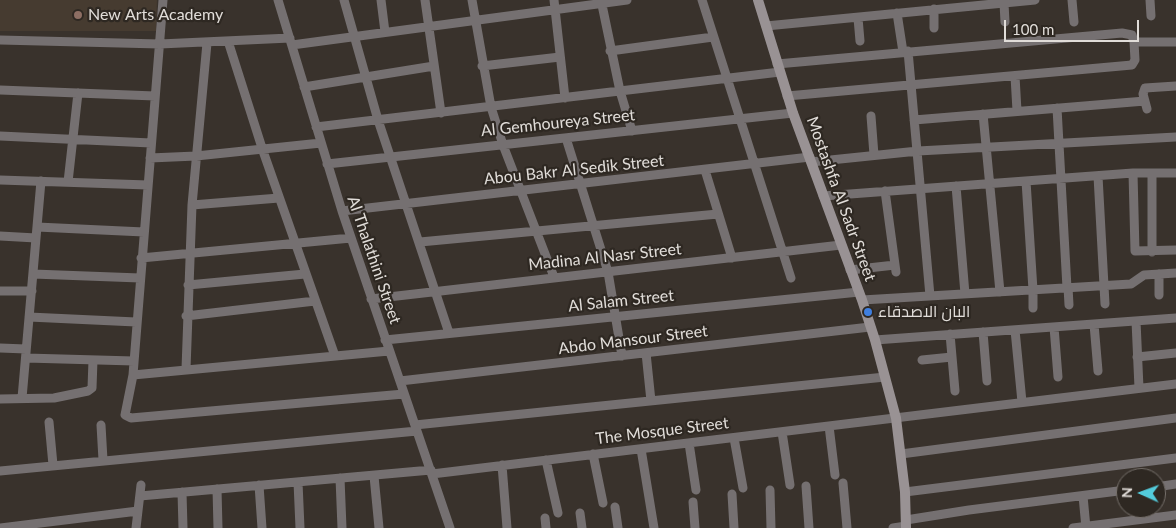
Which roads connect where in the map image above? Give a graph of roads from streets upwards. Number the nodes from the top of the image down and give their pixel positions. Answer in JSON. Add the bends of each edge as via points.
{"nodes":[{"id":1,"x":163,"y":0,"type":"edge"},
{"id":2,"x":278,"y":0,"type":"edge"},
{"id":3,"x":344,"y":0,"type":"edge"},
{"id":4,"x":382,"y":0,"type":"edge"},
{"id":5,"x":425,"y":0,"type":"edge"},
{"id":6,"x":472,"y":0,"type":"edge"},
{"id":7,"x":554,"y":0,"type":"edge"},
{"id":8,"x":627,"y":0,"type":"edge"},
{"id":9,"x":702,"y":0,"type":"edge"},
{"id":10,"x":758,"y":0,"type":"edge"},
{"id":11,"x":1035,"y":0,"type":"edge"},
{"id":12,"x":1072,"y":0,"type":"edge"},
{"id":13,"x":1150,"y":0,"type":"edge"},
{"id":14,"x":601,"y":2,"type":"edge"},
{"id":15,"x":1004,"y":3,"type":"junction"},
{"id":16,"x":934,"y":9,"type":"junction"},
{"id":17,"x":555,"y":10,"type":"junction"},
{"id":18,"x":897,"y":13,"type":"junction"},
{"id":19,"x":1150,"y":16,"type":"dead end"},
{"id":20,"x":858,"y":18,"type":"junction"},
{"id":21,"x":474,"y":20,"type":"junction"},
{"id":22,"x":1005,"y":22,"type":"dead end"},
{"id":23,"x":1074,"y":22,"type":"dead end"},
{"id":24,"x":429,"y":26,"type":"junction"},
{"id":25,"x":766,"y":26,"type":"junction"},
{"id":26,"x":934,"y":28,"type":"dead end"},
{"id":27,"x":385,"y":32,"type":"junction"},
{"id":28,"x":354,"y":35,"type":"junction"},
{"id":29,"x":713,"y":37,"type":"junction"},
{"id":30,"x":0,"y":40,"type":"edge"},
{"id":31,"x":228,"y":41,"type":"junction"},
{"id":32,"x":860,"y":41,"type":"dead end"},
{"id":33,"x":206,"y":42,"type":"junction"},
{"id":34,"x":291,"y":42,"type":"junction"},
{"id":35,"x":1134,"y":42,"type":"junction"},
{"id":36,"x":1176,"y":42,"type":"edge"},
{"id":37,"x":160,"y":44,"type":"junction"},
{"id":38,"x":610,"y":51,"type":"junction"},
{"id":39,"x":905,"y":52,"type":"junction"},
{"id":40,"x":560,"y":57,"type":"junction"},
{"id":41,"x":434,"y":66,"type":"junction"},
{"id":42,"x":482,"y":66,"type":"junction"},
{"id":43,"x":778,"y":68,"type":"junction"},
{"id":44,"x":1016,"y":76,"type":"junction"},
{"id":45,"x":365,"y":77,"type":"junction"},
{"id":46,"x":726,"y":78,"type":"junction"},
{"id":47,"x":911,"y":85,"type":"junction"},
{"id":48,"x":1176,"y":86,"type":"edge"},
{"id":49,"x":304,"y":87,"type":"junction"},
{"id":50,"x":0,"y":90,"type":"edge"},
{"id":51,"x":620,"y":91,"type":"junction"},
{"id":52,"x":78,"y":93,"type":"junction"},
{"id":53,"x":155,"y":96,"type":"junction"},
{"id":54,"x":787,"y":96,"type":"junction"},
{"id":55,"x":565,"y":98,"type":"junction"},
{"id":56,"x":491,"y":106,"type":"junction"},
{"id":57,"x":1058,"y":108,"type":"junction"},
{"id":58,"x":1017,"y":111,"type":"junction"},
{"id":59,"x":441,"y":112,"type":"junction"},
{"id":60,"x":793,"y":113,"type":"junction"},
{"id":61,"x":982,"y":114,"type":"junction"},
{"id":62,"x":871,"y":116,"type":"dead end"},
{"id":63,"x":739,"y":118,"type":"junction"},
{"id":64,"x":378,"y":120,"type":"junction"},
{"id":65,"x":914,"y":120,"type":"junction"},
{"id":66,"x":316,"y":127,"type":"junction"},
{"id":67,"x":632,"y":130,"type":"junction"},
{"id":68,"x":0,"y":136,"type":"edge"},
{"id":69,"x":1176,"y":137,"type":"edge"},
{"id":70,"x":566,"y":138,"type":"junction"},
{"id":71,"x":73,"y":140,"type":"junction"},
{"id":72,"x":1059,"y":142,"type":"junction"},
{"id":73,"x":151,"y":143,"type":"junction"},
{"id":74,"x":321,"y":143,"type":"junction"},
{"id":75,"x":503,"y":144,"type":"junction"},
{"id":76,"x":986,"y":146,"type":"junction"},
{"id":77,"x":263,"y":151,"type":"junction"},
{"id":78,"x":918,"y":151,"type":"junction"},
{"id":79,"x":874,"y":155,"type":"junction"},
{"id":80,"x":196,"y":156,"type":"junction"},
{"id":81,"x":390,"y":157,"type":"junction"},
{"id":82,"x":150,"y":158,"type":"junction"},
{"id":83,"x":811,"y":159,"type":"junction"},
{"id":84,"x":327,"y":164,"type":"junction"},
{"id":85,"x":753,"y":164,"type":"junction"},
{"id":86,"x":705,"y":170,"type":"junction"},
{"id":87,"x":1133,"y":173,"type":"junction"},
{"id":88,"x":1152,"y":173,"type":"junction"},
{"id":89,"x":1176,"y":174,"type":"edge"},
{"id":90,"x":1098,"y":176,"type":"junction"},
{"id":91,"x":1061,"y":179,"type":"junction"},
{"id":92,"x":0,"y":180,"type":"edge"},
{"id":93,"x":41,"y":181,"type":"junction"},
{"id":94,"x":1026,"y":181,"type":"junction"},
{"id":95,"x":68,"y":182,"type":"junction"},
{"id":96,"x":989,"y":183,"type":"junction"},
{"id":97,"x":581,"y":184,"type":"junction"},
{"id":98,"x":148,"y":185,"type":"junction"},
{"id":99,"x":956,"y":186,"type":"junction"},
{"id":100,"x":920,"y":188,"type":"junction"},
{"id":101,"x":521,"y":191,"type":"junction"},
{"id":102,"x":885,"y":191,"type":"junction"},
{"id":103,"x":823,"y":196,"type":"junction"},
{"id":104,"x":279,"y":198,"type":"junction"},
{"id":105,"x":406,"y":204,"type":"junction"},
{"id":106,"x":192,"y":205,"type":"junction"},
{"id":107,"x":342,"y":211,"type":"junction"},
{"id":108,"x":718,"y":214,"type":"junction"},
{"id":109,"x":594,"y":226,"type":"junction"},
{"id":110,"x":37,"y":227,"type":"junction"},
{"id":111,"x":537,"y":231,"type":"junction"},
{"id":112,"x":144,"y":232,"type":"junction"},
{"id":113,"x":0,"y":236,"type":"edge"},
{"id":114,"x":36,"y":238,"type":"junction"},
{"id":115,"x":351,"y":238,"type":"junction"},
{"id":116,"x":420,"y":242,"type":"junction"},
{"id":117,"x":295,"y":244,"type":"junction"},
{"id":118,"x":842,"y":246,"type":"junction"},
{"id":119,"x":1176,"y":250,"type":"edge"},
{"id":120,"x":783,"y":252,"type":"junction"},
{"id":121,"x":1152,"y":252,"type":"junction"},
{"id":122,"x":189,"y":254,"type":"junction"},
{"id":123,"x":141,"y":258,"type":"junction"},
{"id":124,"x":732,"y":258,"type":"junction"},
{"id":125,"x":850,"y":270,"type":"junction"},
{"id":126,"x":608,"y":272,"type":"junction"},
{"id":127,"x":1176,"y":273,"type":"edge"},
{"id":128,"x":33,"y":274,"type":"junction"},
{"id":129,"x":306,"y":274,"type":"junction"},
{"id":130,"x":1159,"y":274,"type":"junction"},
{"id":131,"x":554,"y":277,"type":"junction"},
{"id":132,"x":140,"y":278,"type":"junction"},
{"id":133,"x":791,"y":278,"type":"dead end"},
{"id":134,"x":188,"y":285,"type":"junction"},
{"id":135,"x":1104,"y":285,"type":"junction"},
{"id":136,"x":1068,"y":288,"type":"junction"},
{"id":137,"x":1034,"y":290,"type":"junction"},
{"id":138,"x":0,"y":291,"type":"edge"},
{"id":139,"x":32,"y":291,"type":"junction"},
{"id":140,"x":436,"y":292,"type":"junction"},
{"id":141,"x":1000,"y":292,"type":"junction"},
{"id":142,"x":965,"y":294,"type":"junction"},
{"id":143,"x":1159,"y":295,"type":"dead end"},
{"id":144,"x":861,"y":296,"type":"junction"},
{"id":145,"x":930,"y":296,"type":"junction"},
{"id":146,"x":371,"y":299,"type":"junction"},
{"id":147,"x":315,"y":301,"type":"junction"},
{"id":148,"x":1105,"y":304,"type":"dead end"},
{"id":149,"x":1070,"y":305,"type":"dead end"},
{"id":150,"x":1033,"y":308,"type":"dead end"},
{"id":151,"x":186,"y":316,"type":"junction"},
{"id":152,"x":29,"y":317,"type":"junction"},
{"id":153,"x":616,"y":317,"type":"junction"},
{"id":154,"x":1176,"y":318,"type":"edge"},
{"id":155,"x":1136,"y":321,"type":"junction"},
{"id":156,"x":136,"y":322,"type":"junction"},
{"id":157,"x":1094,"y":324,"type":"junction"},
{"id":158,"x":870,"y":327,"type":"junction"},
{"id":159,"x":1054,"y":327,"type":"junction"},
{"id":160,"x":1015,"y":330,"type":"junction"},
{"id":161,"x":983,"y":332,"type":"junction"},
{"id":162,"x":449,"y":333,"type":"junction"},
{"id":163,"x":950,"y":334,"type":"junction"},
{"id":164,"x":386,"y":340,"type":"junction"},
{"id":165,"x":875,"y":340,"type":"junction"},
{"id":166,"x":0,"y":348,"type":"edge"},
{"id":167,"x":389,"y":351,"type":"junction"},
{"id":168,"x":26,"y":353,"type":"junction"},
{"id":169,"x":646,"y":353,"type":"junction"},
{"id":170,"x":1176,"y":353,"type":"edge"},
{"id":171,"x":335,"y":356,"type":"junction"},
{"id":172,"x":622,"y":356,"type":"junction"},
{"id":173,"x":952,"y":357,"type":"junction"},
{"id":174,"x":1137,"y":357,"type":"junction"},
{"id":175,"x":93,"y":360,"type":"junction"},
{"id":176,"x":134,"y":360,"type":"junction"},
{"id":177,"x":922,"y":360,"type":"dead end"},
{"id":178,"x":186,"y":369,"type":"junction"},
{"id":179,"x":1098,"y":371,"type":"dead end"},
{"id":180,"x":133,"y":375,"type":"junction"},
{"id":181,"x":885,"y":377,"type":"junction"},
{"id":182,"x":1058,"y":377,"type":"dead end"},
{"id":183,"x":987,"y":381,"type":"dead end"},
{"id":184,"x":400,"y":382,"type":"junction"},
{"id":185,"x":1176,"y":384,"type":"edge"},
{"id":186,"x":1139,"y":388,"type":"junction"},
{"id":187,"x":955,"y":390,"type":"dead end"},
{"id":188,"x":404,"y":394,"type":"junction"},
{"id":189,"x":22,"y":398,"type":"junction"},
{"id":190,"x":0,"y":399,"type":"edge"},
{"id":191,"x":651,"y":401,"type":"junction"},
{"id":192,"x":1022,"y":402,"type":"junction"},
{"id":193,"x":896,"y":418,"type":"junction"},
{"id":194,"x":1176,"y":418,"type":"edge"},
{"id":195,"x":49,"y":422,"type":"dead end"},
{"id":196,"x":101,"y":425,"type":"dead end"},
{"id":197,"x":829,"y":426,"type":"junction"},
{"id":198,"x":416,"y":428,"type":"junction"},
{"id":199,"x":782,"y":432,"type":"junction"},
{"id":200,"x":734,"y":438,"type":"junction"},
{"id":201,"x":689,"y":443,"type":"junction"},
{"id":202,"x":641,"y":449,"type":"junction"},
{"id":203,"x":593,"y":454,"type":"junction"},
{"id":204,"x":901,"y":454,"type":"junction"},
{"id":205,"x":1176,"y":458,"type":"edge"},
{"id":206,"x":103,"y":460,"type":"junction"},
{"id":207,"x":546,"y":460,"type":"junction"},
{"id":208,"x":53,"y":465,"type":"junction"},
{"id":209,"x":502,"y":465,"type":"junction"},
{"id":210,"x":0,"y":467,"type":"edge"},
{"id":211,"x":0,"y":471,"type":"edge"},
{"id":212,"x":431,"y":472,"type":"junction"},
{"id":213,"x":835,"y":475,"type":"dead end"},
{"id":214,"x":374,"y":476,"type":"junction"},
{"id":215,"x":340,"y":478,"type":"junction"},
{"id":216,"x":298,"y":482,"type":"junction"},
{"id":217,"x":844,"y":483,"type":"dead end"},
{"id":218,"x":141,"y":485,"type":"dead end"},
{"id":219,"x":790,"y":485,"type":"dead end"},
{"id":220,"x":260,"y":486,"type":"junction"},
{"id":221,"x":806,"y":486,"type":"dead end"},
{"id":222,"x":743,"y":488,"type":"dead end"},
{"id":223,"x":217,"y":489,"type":"junction"},
{"id":224,"x":696,"y":490,"type":"dead end"},
{"id":225,"x":770,"y":490,"type":"dead end"},
{"id":226,"x":1116,"y":491,"type":"edge"},
{"id":227,"x":182,"y":492,"type":"junction"},
{"id":228,"x":905,"y":492,"type":"junction"},
{"id":229,"x":732,"y":494,"type":"dead end"},
{"id":230,"x":140,"y":496,"type":"junction"},
{"id":231,"x":1084,"y":496,"type":"junction"},
{"id":232,"x":692,"y":502,"type":"dead end"},
{"id":233,"x":603,"y":503,"type":"dead end"},
{"id":234,"x":615,"y":507,"type":"dead end"},
{"id":235,"x":138,"y":512,"type":"junction"},
{"id":236,"x":558,"y":513,"type":"dead end"},
{"id":237,"x":580,"y":513,"type":"dead end"},
{"id":238,"x":1176,"y":515,"type":"edge"},
{"id":239,"x":545,"y":518,"type":"dead end"},
{"id":240,"x":906,"y":525,"type":"edge"},
{"id":241,"x":1086,"y":527,"type":"edge"},
{"id":242,"x":0,"y":528,"type":"edge"},
{"id":243,"x":136,"y":528,"type":"edge"},
{"id":244,"x":183,"y":528,"type":"edge"},
{"id":245,"x":218,"y":528,"type":"edge"},
{"id":246,"x":262,"y":528,"type":"edge"},
{"id":247,"x":300,"y":528,"type":"edge"},
{"id":248,"x":342,"y":528,"type":"edge"},
{"id":249,"x":379,"y":528,"type":"edge"},
{"id":250,"x":450,"y":528,"type":"edge"},
{"id":251,"x":507,"y":528,"type":"edge"},
{"id":252,"x":546,"y":528,"type":"edge"},
{"id":253,"x":582,"y":528,"type":"edge"},
{"id":254,"x":618,"y":528,"type":"edge"},
{"id":255,"x":654,"y":528,"type":"edge"},
{"id":256,"x":695,"y":528,"type":"edge"},
{"id":257,"x":734,"y":528,"type":"edge"},
{"id":258,"x":771,"y":528,"type":"edge"},
{"id":259,"x":809,"y":528,"type":"edge"},
{"id":260,"x":847,"y":528,"type":"edge"},
{"id":261,"x":893,"y":528,"type":"edge"},
{"id":262,"x":1072,"y":528,"type":"edge"}],
"edges":[{"from":1,"to":37,"type":"street"},
{"from":2,"to":34,"type":"street","name":"Al Thalathini Street"},
{"from":3,"to":28,"type":"street"},
{"from":4,"to":27,"type":"street"},
{"from":5,"to":24,"type":"street"},
{"from":6,"to":21,"type":"street"},
{"from":7,"to":17,"type":"street"},
{"from":8,"to":14,"type":"street"},
{"from":9,"to":29,"type":"street"},
{"from":10,"to":25,"type":"street","name":"Mostashfa Al Sadr Street"},
{"from":11,"to":15,"type":"street"},
{"from":12,"to":23,"type":"street"},
{"from":13,"to":19,"type":"street"},
{"from":14,"to":17,"type":"street"},
{"from":14,"to":38,"type":"street"},
{"from":15,"to":16,"type":"street"},
{"from":15,"to":22,"type":"street"},
{"from":16,"to":18,"type":"street"},
{"from":16,"to":26,"type":"street"},
{"from":17,"to":21,"type":"street"},
{"from":17,"to":40,"type":"street"},
{"from":18,"to":20,"type":"street"},
{"from":18,"to":39,"type":"street"},
{"from":20,"to":25,"type":"street"},
{"from":20,"to":32,"type":"street"},
{"from":21,"to":24,"type":"street"},
{"from":21,"to":42,"type":"street"},
{"from":24,"to":27,"type":"street"},
{"from":24,"to":41,"type":"street"},
{"from":25,"to":43,"type":"street","name":"Mostashfa Al Sadr Street"},
{"from":27,"to":28,"type":"street"},
{"from":28,"to":34,"type":"street"},
{"from":28,"to":45,"type":"street"},
{"from":29,"to":38,"type":"street"},
{"from":29,"to":46,"type":"street"},
{"from":30,"to":37,"type":"street"},
{"from":31,"to":33,"type":"street"},
{"from":31,"to":34,"type":"street"},
{"from":31,"to":77,"type":"street"},
{"from":33,"to":37,"type":"street"},
{"from":33,"to":80,"type":"street"},
{"from":34,"to":49,"type":"street","name":"Al Thalathini Street"},
{"from":35,"to":36,"type":"street"},
{"from":35,"to":39,"type":"street","via":[[1132,35],[1122,33]]},
{"from":35,"to":44,"type":"street","via":[[1135,60],[1132,65]]},
{"from":37,"to":53,"type":"street"},
{"from":38,"to":51,"type":"street"},
{"from":39,"to":43,"type":"street"},
{"from":39,"to":47,"type":"street"},
{"from":40,"to":42,"type":"street"},
{"from":40,"to":55,"type":"street"},
{"from":41,"to":45,"type":"street"},
{"from":41,"to":59,"type":"street"},
{"from":42,"to":56,"type":"street"},
{"from":43,"to":46,"type":"street"},
{"from":43,"to":54,"type":"street","name":"Mostashfa Al Sadr Street"},
{"from":44,"to":47,"type":"street"},
{"from":44,"to":58,"type":"street"},
{"from":45,"to":49,"type":"street"},
{"from":45,"to":64,"type":"street"},
{"from":46,"to":51,"type":"street"},
{"from":46,"to":63,"type":"street"},
{"from":47,"to":54,"type":"street"},
{"from":47,"to":65,"type":"street"},
{"from":48,"to":57,"type":"street","via":[[1147,87],[1143,91],[1146,105]]},
{"from":49,"to":66,"type":"street","name":"Al Thalathini Street"},
{"from":50,"to":52,"type":"street"},
{"from":51,"to":55,"type":"street"},
{"from":51,"to":67,"type":"street"},
{"from":52,"to":53,"type":"street"},
{"from":52,"to":71,"type":"street"},
{"from":53,"to":73,"type":"street"},
{"from":54,"to":60,"type":"street","name":"Mostashfa Al Sadr Street"},
{"from":55,"to":56,"type":"street"},
{"from":56,"to":59,"type":"street"},
{"from":56,"to":75,"type":"street"},
{"from":57,"to":58,"type":"street"},
{"from":57,"to":72,"type":"street"},
{"from":58,"to":61,"type":"street"},
{"from":59,"to":64,"type":"street"},
{"from":60,"to":63,"type":"street","name":"Al Gemhoureya Street"},
{"from":60,"to":83,"type":"street","name":"Mostashfa Al Sadr Street"},
{"from":61,"to":65,"type":"street"},
{"from":61,"to":76,"type":"street"},
{"from":62,"to":79,"type":"street"},
{"from":63,"to":67,"type":"street","name":"Al Gemhoureya Street"},
{"from":63,"to":85,"type":"street"},
{"from":64,"to":66,"type":"street"},
{"from":64,"to":81,"type":"street"},
{"from":65,"to":78,"type":"street"},
{"from":66,"to":74,"type":"street","name":"Al Thalathini Street"},
{"from":67,"to":70,"type":"street","name":"Al Gemhoureya Street"},
{"from":68,"to":71,"type":"street"},
{"from":69,"to":72,"type":"street","name":"Abou Bakr Al Sedik Street"},
{"from":70,"to":75,"type":"street","name":"Al Gemhoureya Street"},
{"from":70,"to":97,"type":"street"},
{"from":71,"to":73,"type":"street"},
{"from":71,"to":95,"type":"street"},
{"from":72,"to":76,"type":"street","name":"Abou Bakr Al Sedik Street"},
{"from":72,"to":91,"type":"street"},
{"from":73,"to":82,"type":"street"},
{"from":74,"to":77,"type":"street"},
{"from":74,"to":84,"type":"street","name":"Al Thalathini Street"},
{"from":75,"to":81,"type":"street","name":"Al Gemhoureya Street"},
{"from":75,"to":101,"type":"street"},
{"from":76,"to":78,"type":"street","name":"Abou Bakr Al Sedik Street"},
{"from":76,"to":96,"type":"street"},
{"from":77,"to":80,"type":"street"},
{"from":77,"to":104,"type":"street"},
{"from":78,"to":79,"type":"street","name":"Abou Bakr Al Sedik Street"},
{"from":78,"to":100,"type":"street"},
{"from":79,"to":83,"type":"street","name":"Abou Bakr Al Sedik Street"},
{"from":80,"to":82,"type":"street"},
{"from":80,"to":106,"type":"street"},
{"from":81,"to":84,"type":"street","name":"Al Gemhoureya Street"},
{"from":81,"to":105,"type":"street"},
{"from":82,"to":98,"type":"street"},
{"from":83,"to":85,"type":"street","name":"Abou Bakr Al Sedik Street"},
{"from":83,"to":103,"type":"street","name":"Mostashfa Al Sadr Street"},
{"from":84,"to":107,"type":"street","name":"Al Thalathini Street"},
{"from":85,"to":86,"type":"street","name":"Abou Bakr Al Sedik Street"},
{"from":85,"to":120,"type":"street"},
{"from":86,"to":97,"type":"street","name":"Abou Bakr Al Sedik Street"},
{"from":86,"to":108,"type":"street"},
{"from":87,"to":88,"type":"street"},
{"from":87,"to":90,"type":"street"},
{"from":87,"to":121,"type":"street","via":[[1135,251]]},
{"from":88,"to":89,"type":"street"},
{"from":88,"to":121,"type":"street"},
{"from":90,"to":91,"type":"street"},
{"from":90,"to":135,"type":"street"},
{"from":91,"to":94,"type":"street"},
{"from":91,"to":136,"type":"street"},
{"from":92,"to":93,"type":"street"},
{"from":93,"to":95,"type":"street"},
{"from":93,"to":110,"type":"street"},
{"from":94,"to":96,"type":"street"},
{"from":94,"to":137,"type":"street"},
{"from":95,"to":98,"type":"street"},
{"from":96,"to":99,"type":"street"},
{"from":96,"to":141,"type":"street"},
{"from":97,"to":101,"type":"street","name":"Abou Bakr Al Sedik Street"},
{"from":97,"to":109,"type":"street"},
{"from":98,"to":112,"type":"street"},
{"from":99,"to":100,"type":"street"},
{"from":99,"to":142,"type":"street"},
{"from":100,"to":102,"type":"street"},
{"from":100,"to":145,"type":"street"},
{"from":101,"to":105,"type":"street","name":"Abou Bakr Al Sedik Street"},
{"from":101,"to":111,"type":"street"},
{"from":102,"to":103,"type":"street"},
{"from":102,"to":125,"type":"street","via":[[896,268]]},
{"from":103,"to":118,"type":"street","name":"Mostashfa Al Sadr Street"},
{"from":104,"to":106,"type":"street"},
{"from":104,"to":117,"type":"street"},
{"from":105,"to":107,"type":"street","name":"Abou Bakr Al Sedik Street"},
{"from":105,"to":116,"type":"street"},
{"from":106,"to":122,"type":"street"},
{"from":107,"to":115,"type":"street","name":"Al Thalathini Street"},
{"from":108,"to":109,"type":"street"},
{"from":108,"to":124,"type":"street"},
{"from":109,"to":111,"type":"street"},
{"from":109,"to":126,"type":"street"},
{"from":110,"to":112,"type":"street"},
{"from":110,"to":114,"type":"street"},
{"from":111,"to":116,"type":"street"},
{"from":111,"to":131,"type":"street"},
{"from":112,"to":123,"type":"street"},
{"from":113,"to":114,"type":"street"},
{"from":114,"to":128,"type":"street"},
{"from":115,"to":117,"type":"street"},
{"from":115,"to":146,"type":"street","name":"Al Thalathini Street"},
{"from":116,"to":140,"type":"street"},
{"from":117,"to":122,"type":"street"},
{"from":117,"to":129,"type":"street"},
{"from":118,"to":120,"type":"street","name":"Madina Al Nasr Street"},
{"from":118,"to":125,"type":"street","name":"Mostashfa Al Sadr Street"},
{"from":119,"to":121,"type":"street"},
{"from":120,"to":124,"type":"street","name":"Madina Al Nasr Street"},
{"from":120,"to":133,"type":"street"},
{"from":122,"to":123,"type":"street"},
{"from":122,"to":134,"type":"street"},
{"from":123,"to":132,"type":"street"},
{"from":124,"to":126,"type":"street","name":"Madina Al Nasr Street"},
{"from":125,"to":144,"type":"street","name":"Mostashfa Al Sadr Street"},
{"from":126,"to":131,"type":"street","name":"Madina Al Nasr Street"},
{"from":126,"to":153,"type":"street"},
{"from":127,"to":130,"type":"street","name":"Al Salam Street"},
{"from":128,"to":132,"type":"street"},
{"from":128,"to":139,"type":"street"},
{"from":129,"to":134,"type":"street"},
{"from":129,"to":147,"type":"street"},
{"from":130,"to":135,"type":"street","name":"Al Salam Street","via":[[1140,276],[1131,284]]},
{"from":130,"to":143,"type":"street"},
{"from":131,"to":140,"type":"street","name":"Madina Al Nasr Street"},
{"from":132,"to":156,"type":"street"},
{"from":134,"to":151,"type":"street"},
{"from":135,"to":136,"type":"street","name":"Al Salam Street"},
{"from":135,"to":148,"type":"street"},
{"from":136,"to":137,"type":"street","name":"Al Salam Street"},
{"from":136,"to":149,"type":"street"},
{"from":137,"to":141,"type":"street","name":"Al Salam Street"},
{"from":137,"to":150,"type":"street"},
{"from":138,"to":139,"type":"street"},
{"from":139,"to":152,"type":"street"},
{"from":140,"to":146,"type":"street","name":"Madina Al Nasr Street"},
{"from":140,"to":162,"type":"street"},
{"from":141,"to":142,"type":"street","name":"Al Salam Street"},
{"from":142,"to":145,"type":"street","name":"Al Salam Street"},
{"from":144,"to":145,"type":"street","name":"Al Salam Street"},
{"from":144,"to":153,"type":"street","name":"Al Salam Street"},
{"from":144,"to":158,"type":"street","name":"Mostashfa Al Sadr Street"},
{"from":146,"to":164,"type":"street","name":"Al Thalathini Street"},
{"from":147,"to":151,"type":"street"},
{"from":147,"to":171,"type":"street"},
{"from":151,"to":178,"type":"street"},
{"from":152,"to":156,"type":"street"},
{"from":152,"to":168,"type":"street"},
{"from":153,"to":162,"type":"street","name":"Al Salam Street"},
{"from":153,"to":172,"type":"street"},
{"from":154,"to":155,"type":"street"},
{"from":155,"to":157,"type":"street"},
{"from":155,"to":174,"type":"street"},
{"from":156,"to":176,"type":"street"},
{"from":157,"to":159,"type":"street"},
{"from":157,"to":179,"type":"street"},
{"from":158,"to":165,"type":"street","name":"Mostashfa Al Sadr Street"},
{"from":158,"to":169,"type":"street","name":"Abdo Mansour Street"},
{"from":159,"to":160,"type":"street"},
{"from":159,"to":182,"type":"street"},
{"from":160,"to":161,"type":"street"},
{"from":160,"to":192,"type":"street"},
{"from":161,"to":163,"type":"street"},
{"from":161,"to":183,"type":"street"},
{"from":162,"to":164,"type":"street","name":"Al Salam Street"},
{"from":163,"to":165,"type":"street"},
{"from":163,"to":173,"type":"street"},
{"from":164,"to":167,"type":"street","name":"Al Thalathini Street"},
{"from":165,"to":181,"type":"street","name":"Mostashfa Al Sadr Street"},
{"from":166,"to":168,"type":"street"},
{"from":167,"to":171,"type":"street"},
{"from":167,"to":184,"type":"street","name":"Al Thalathini Street"},
{"from":168,"to":175,"type":"street"},
{"from":168,"to":189,"type":"street"},
{"from":169,"to":172,"type":"street","name":"Abdo Mansour Street"},
{"from":169,"to":191,"type":"street"},
{"from":170,"to":174,"type":"street"},
{"from":171,"to":178,"type":"street"},
{"from":172,"to":184,"type":"street","name":"Abdo Mansour Street"},
{"from":173,"to":177,"type":"street"},
{"from":173,"to":187,"type":"street"},
{"from":174,"to":186,"type":"street"},
{"from":175,"to":176,"type":"street"},
{"from":175,"to":189,"type":"street","via":[[91,390],[54,398]]},
{"from":176,"to":180,"type":"street"},
{"from":178,"to":180,"type":"street"},
{"from":180,"to":188,"type":"street","via":[[125,411],[125,415],[131,418]]},
{"from":181,"to":191,"type":"street"},
{"from":181,"to":193,"type":"street","name":"Mostashfa Al Sadr Street"},
{"from":184,"to":188,"type":"street","name":"Al Thalathini Street"},
{"from":185,"to":186,"type":"street","name":"The Mosque Street"},
{"from":186,"to":192,"type":"street","name":"The Mosque Street"},
{"from":188,"to":198,"type":"street","name":"Al Thalathini Street"},
{"from":189,"to":190,"type":"street"},
{"from":191,"to":198,"type":"street"},
{"from":192,"to":193,"type":"street","name":"The Mosque Street"},
{"from":193,"to":197,"type":"street","name":"The Mosque Street"},
{"from":193,"to":204,"type":"street","name":"Mostashfa Al Sadr Street"},
{"from":194,"to":204,"type":"street"},
{"from":195,"to":208,"type":"street"},
{"from":196,"to":206,"type":"street"},
{"from":197,"to":199,"type":"street","name":"The Mosque Street"},
{"from":197,"to":213,"type":"street"},
{"from":198,"to":206,"type":"street"},
{"from":198,"to":212,"type":"street","name":"Al Thalathini Street"},
{"from":199,"to":200,"type":"street","name":"The Mosque Street"},
{"from":199,"to":219,"type":"street"},
{"from":200,"to":201,"type":"street","name":"The Mosque Street"},
{"from":200,"to":222,"type":"street"},
{"from":201,"to":202,"type":"street","name":"The Mosque Street"},
{"from":201,"to":224,"type":"street"},
{"from":202,"to":203,"type":"street","name":"The Mosque Street"},
{"from":202,"to":255,"type":"street"},
{"from":203,"to":207,"type":"street","name":"The Mosque Street"},
{"from":203,"to":233,"type":"street"},
{"from":204,"to":228,"type":"street","name":"Mostashfa Al Sadr Street"},
{"from":205,"to":228,"type":"street"},
{"from":206,"to":208,"type":"street"},
{"from":207,"to":209,"type":"street","name":"The Mosque Street"},
{"from":207,"to":236,"type":"street"},
{"from":208,"to":211,"type":"street"},
{"from":209,"to":212,"type":"street","name":"The Mosque Street"},
{"from":209,"to":251,"type":"street"},
{"from":210,"to":211,"type":"street"},
{"from":212,"to":214,"type":"street","name":"The Mosque Street"},
{"from":212,"to":250,"type":"street","name":"Al Thalathini Street"},
{"from":214,"to":215,"type":"street","name":"The Mosque Street"},
{"from":214,"to":249,"type":"street"},
{"from":215,"to":216,"type":"street","name":"The Mosque Street"},
{"from":215,"to":248,"type":"street"},
{"from":216,"to":220,"type":"street","name":"The Mosque Street"},
{"from":216,"to":247,"type":"street"},
{"from":217,"to":260,"type":"street"},
{"from":218,"to":230,"type":"street"},
{"from":220,"to":223,"type":"street","name":"The Mosque Street"},
{"from":220,"to":246,"type":"street"},
{"from":221,"to":259,"type":"street"},
{"from":223,"to":227,"type":"street","name":"The Mosque Street"},
{"from":223,"to":245,"type":"street"},
{"from":225,"to":258,"type":"street"},
{"from":226,"to":231,"type":"street"},
{"from":227,"to":230,"type":"street","name":"The Mosque Street"},
{"from":227,"to":244,"type":"street"},
{"from":228,"to":240,"type":"street","name":"Mostashfa Al Sadr Street"},
{"from":229,"to":257,"type":"street"},
{"from":230,"to":235,"type":"street"},
{"from":231,"to":240,"type":"street","via":[[969,510]]},
{"from":231,"to":241,"type":"street"},
{"from":232,"to":256,"type":"street"},
{"from":234,"to":254,"type":"street"},
{"from":235,"to":242,"type":"street"},
{"from":235,"to":243,"type":"street"},
{"from":237,"to":253,"type":"street"},
{"from":238,"to":241,"type":"street"},
{"from":239,"to":252,"type":"street"},
{"from":240,"to":261,"type":"street"},
{"from":241,"to":262,"type":"street"}]}
